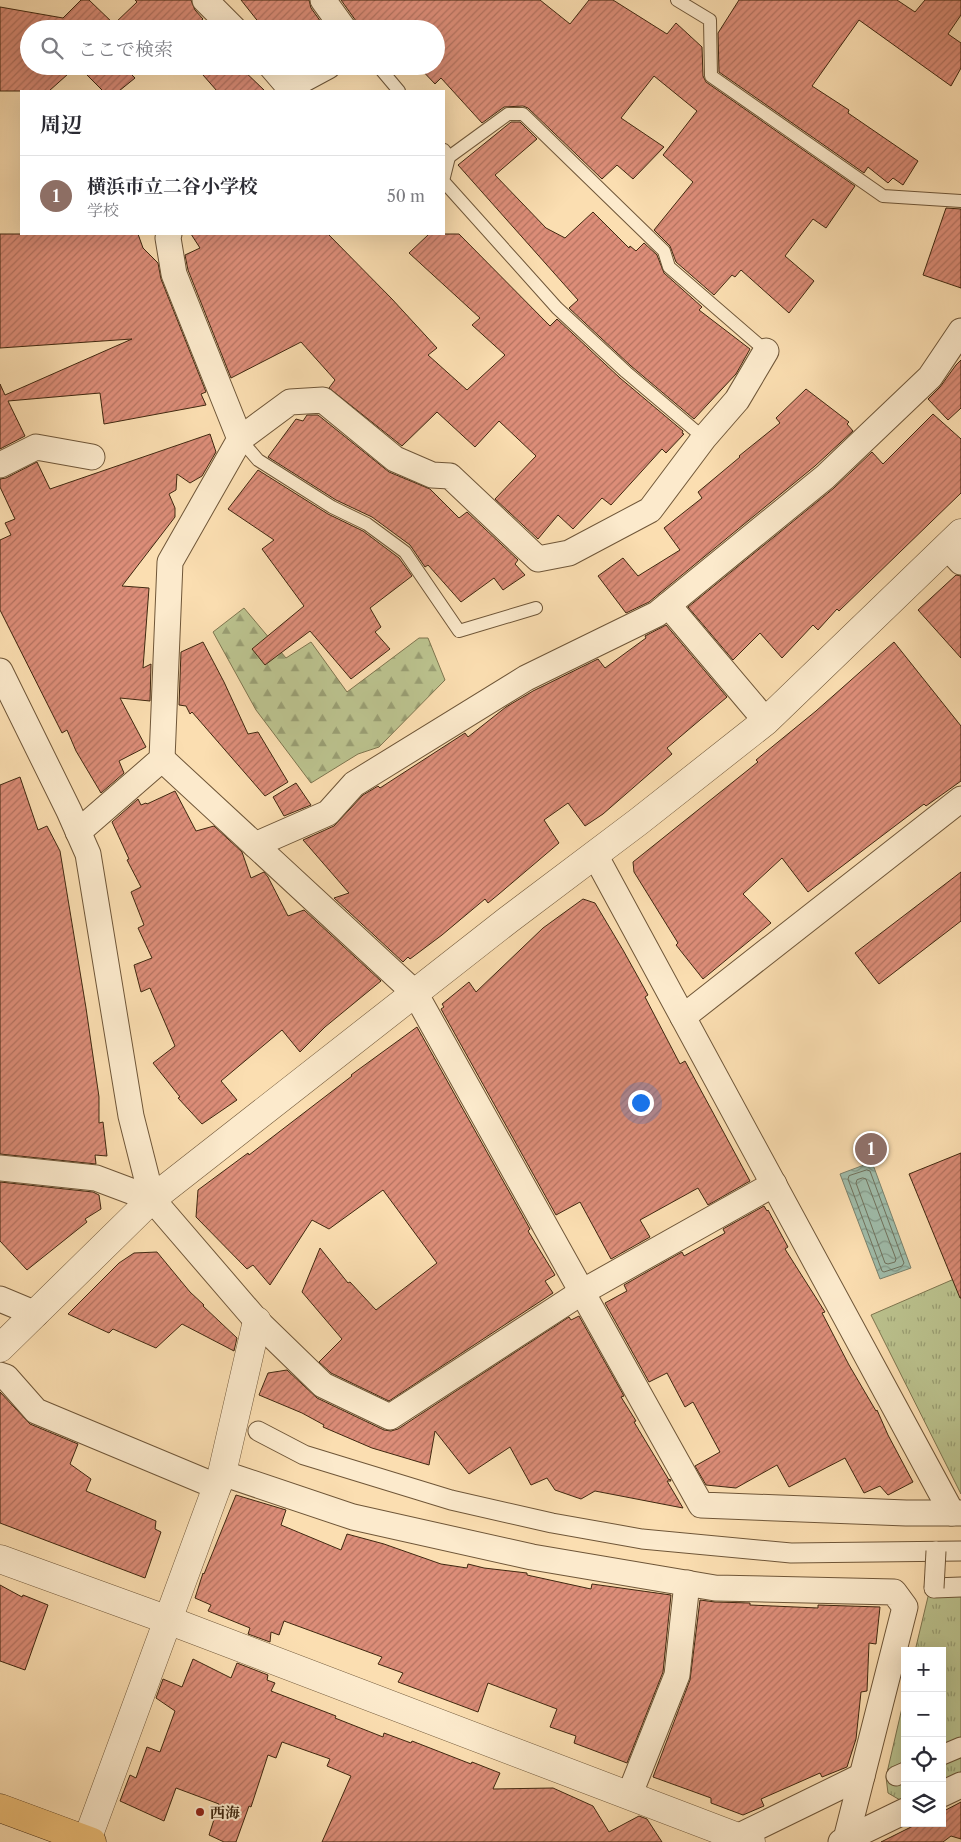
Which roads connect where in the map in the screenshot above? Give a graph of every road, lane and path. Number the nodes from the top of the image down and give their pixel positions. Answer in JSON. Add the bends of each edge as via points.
{"nodes":[{"id":1,"x":205,"y":0,"type":"edge"},
{"id":2,"x":323,"y":0,"type":"edge"},
{"id":3,"x":677,"y":0,"type":"edge"},
{"id":4,"x":225,"y":20,"type":"edge"},
{"id":5,"x":337,"y":20,"type":"edge"},
{"id":6,"x":278,"y":75,"type":"edge"},
{"id":7,"x":313,"y":75,"type":"edge"},
{"id":8,"x":385,"y":75,"type":"edge"},
{"id":9,"x":289,"y":89,"type":"edge"},
{"id":10,"x":397,"y":90,"type":"edge"},
{"id":11,"x":446,"y":154,"type":"edge"},
{"id":12,"x":445,"y":183,"type":"edge"},
{"id":13,"x":961,"y":201,"type":"edge"},
{"id":14,"x":170,"y":235,"type":"edge"},
{"id":15,"x":961,"y":331,"type":"edge"},
{"id":16,"x":766,"y":351,"type":"joint"},
{"id":17,"x":704,"y":438,"type":"junction"},
{"id":18,"x":240,"y":439,"type":"junction"},
{"id":19,"x":92,"y":457,"type":"dead end"},
{"id":20,"x":0,"y":464,"type":"edge"},
{"id":21,"x":956,"y":547,"type":"edge"},
{"id":22,"x":668,"y":605,"type":"junction"},
{"id":23,"x":536,"y":608,"type":"dead end"},
{"id":24,"x":0,"y":671,"type":"edge"},
{"id":25,"x":766,"y":721,"type":"junction"},
{"id":26,"x":162,"y":759,"type":"junction"},
{"id":27,"x":961,"y":799,"type":"edge"},
{"id":28,"x":78,"y":832,"type":"junction"},
{"id":29,"x":256,"y":845,"type":"junction"},
{"id":30,"x":595,"y":855,"type":"junction"},
{"id":31,"x":415,"y":993,"type":"junction"},
{"id":32,"x":683,"y":1017,"type":"junction"},
{"id":33,"x":0,"y":1168,"type":"edge"},
{"id":34,"x":774,"y":1184,"type":"junction"},
{"id":35,"x":152,"y":1199,"type":"junction"},
{"id":36,"x":582,"y":1292,"type":"junction"},
{"id":37,"x":0,"y":1300,"type":"edge"},
{"id":38,"x":36,"y":1314,"type":"junction"},
{"id":39,"x":257,"y":1321,"type":"junction"},
{"id":40,"x":3,"y":1341,"type":"edge"},
{"id":41,"x":0,"y":1374,"type":"edge"},
{"id":42,"x":258,"y":1431,"type":"dead end"},
{"id":43,"x":220,"y":1480,"type":"junction"},
{"id":44,"x":957,"y":1513,"type":"edge"},
{"id":45,"x":936,"y":1551,"type":"junction"},
{"id":46,"x":961,"y":1551,"type":"edge"},
{"id":47,"x":0,"y":1559,"type":"edge"},
{"id":48,"x":686,"y":1583,"type":"junction"},
{"id":49,"x":961,"y":1587,"type":"edge"},
{"id":50,"x":168,"y":1620,"type":"junction"},
{"id":51,"x":961,"y":1747,"type":"edge"},
{"id":52,"x":946,"y":1753,"type":"edge"},
{"id":53,"x":862,"y":1776,"type":"junction"},
{"id":54,"x":961,"y":1785,"type":"edge"},
{"id":55,"x":946,"y":1792,"type":"edge"},
{"id":56,"x":629,"y":1796,"type":"junction"},
{"id":57,"x":0,"y":1808,"type":"edge"},
{"id":58,"x":901,"y":1814,"type":"edge"},
{"id":59,"x":738,"y":1840,"type":"edge"},
{"id":60,"x":89,"y":1841,"type":"edge"},
{"id":61,"x":844,"y":1841,"type":"edge"}],
"edges":[{"from":1,"to":4,"type":"street"},
{"from":2,"to":5,"type":"street"},
{"from":3,"to":13,"type":"lane","via":[[710,20],[710,76],[884,196]]},
{"from":6,"to":9,"type":"street"},
{"from":7,"to":9,"type":"street"},
{"from":8,"to":10,"type":"lane"},
{"from":11,"to":16,"type":"lane","via":[[508,114],[523,114],[664,251],[669,267]]},
{"from":12,"to":17,"type":"lane","via":[[557,308]]},
{"from":14,"to":18,"type":"street","via":[[174,274]]},
{"from":15,"to":22,"type":"street","via":[[930,377],[825,478]]},
{"from":16,"to":17,"type":"street","via":[[737,400]]},
{"from":17,"to":18,"type":"street","via":[[650,510],[570,553],[538,559],[450,476],[432,475],[395,459],[323,400],[290,402]]},
{"from":18,"to":23,"type":"lane","via":[[258,460],[332,507],[368,524],[405,552],[459,631]]},
{"from":18,"to":26,"type":"street","via":[[170,562]]},
{"from":19,"to":20,"type":"street","via":[[36,447]]},
{"from":21,"to":25,"type":"street"},
{"from":22,"to":25,"type":"street"},
{"from":22,"to":29,"type":"street","via":[[657,614],[526,678],[354,784],[328,813]]},
{"from":24,"to":28,"type":"street"},
{"from":25,"to":30,"type":"street"},
{"from":26,"to":28,"type":"street"},
{"from":26,"to":29,"type":"street"},
{"from":27,"to":32,"type":"street"},
{"from":28,"to":35,"type":"street","via":[[88,854],[131,1116]]},
{"from":29,"to":31,"type":"street"},
{"from":30,"to":31,"type":"street"},
{"from":30,"to":32,"type":"street"},
{"from":31,"to":35,"type":"street"},
{"from":31,"to":36,"type":"street"},
{"from":32,"to":34,"type":"street"},
{"from":33,"to":35,"type":"street","via":[[96,1178]]},
{"from":34,"to":36,"type":"street"},
{"from":34,"to":44,"type":"street"},
{"from":35,"to":38,"type":"street"},
{"from":35,"to":39,"type":"street"},
{"from":36,"to":39,"type":"street","via":[[390,1417],[323,1385]]},
{"from":36,"to":44,"type":"street","via":[[701,1505]]},
{"from":37,"to":38,"type":"street"},
{"from":38,"to":40,"type":"street"},
{"from":39,"to":43,"type":"street"},
{"from":41,"to":43,"type":"street","via":[[36,1411]]},
{"from":42,"to":45,"type":"street","via":[[304,1455],[451,1500],[642,1539],[792,1553]]},
{"from":43,"to":48,"type":"street","via":[[353,1517],[532,1557]]},
{"from":43,"to":50,"type":"street"},
{"from":45,"to":46,"type":"street"},
{"from":45,"to":49,"type":"street","bridge":true,"via":[[934,1588]]},
{"from":47,"to":50,"type":"street"},
{"from":48,"to":53,"type":"street","via":[[715,1588],[894,1592],[905,1607]]},
{"from":48,"to":56,"type":"street","via":[[677,1675]]},
{"from":50,"to":56,"type":"street"},
{"from":50,"to":60,"type":"street"},
{"from":51,"to":52,"type":"street"},
{"from":53,"to":59,"type":"street"},
{"from":53,"to":61,"type":"street"},
{"from":54,"to":55,"type":"street"},
{"from":56,"to":59,"type":"street"},
{"from":57,"to":60,"type":"highway"},
{"from":58,"to":61,"type":"street"}]}
